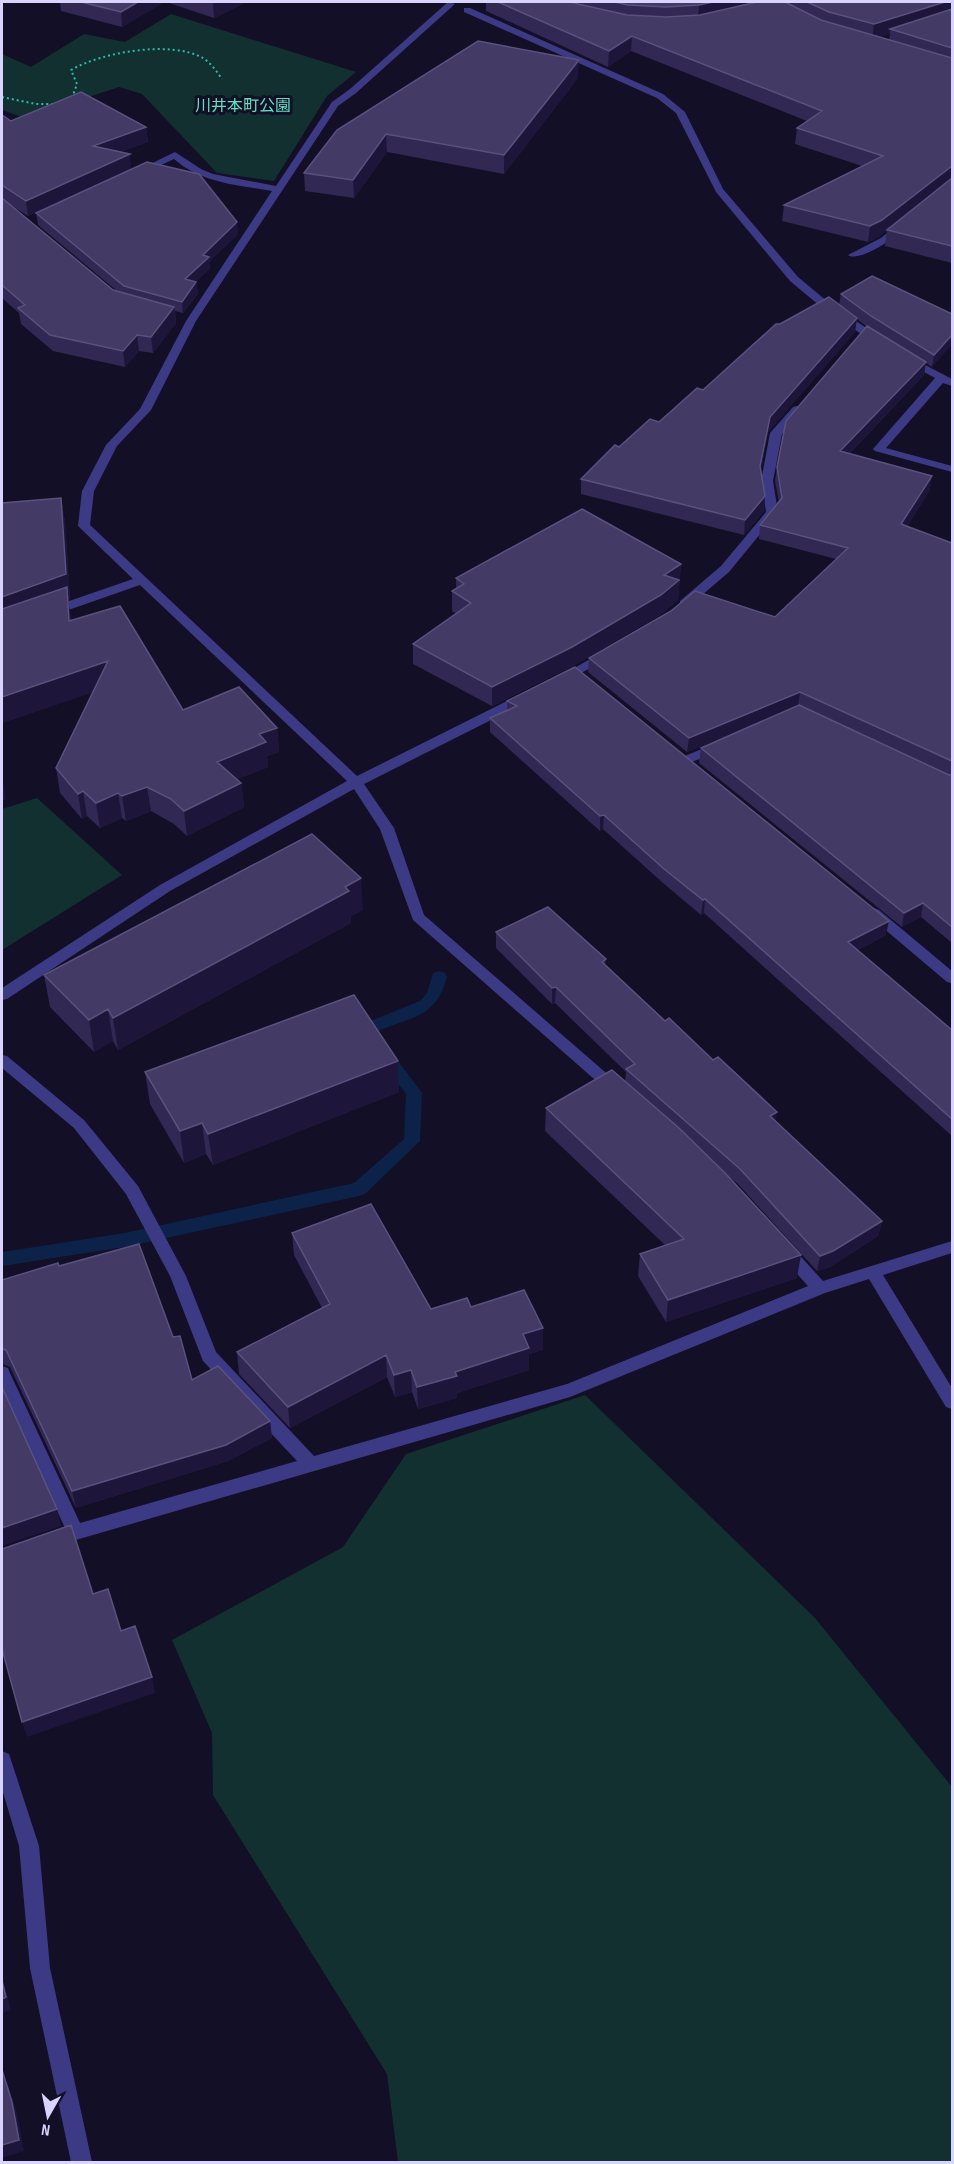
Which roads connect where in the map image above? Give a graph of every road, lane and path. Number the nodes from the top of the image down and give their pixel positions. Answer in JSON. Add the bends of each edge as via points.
{"nodes":[{"id":1,"x":448,"y":3,"type":"edge"},
{"id":2,"x":483,"y":6,"type":"dead end"},
{"id":3,"x":467,"y":10,"type":"junction"},
{"id":4,"x":222,"y":79,"type":"dead end"},
{"id":5,"x":2,"y":97,"type":"edge"},
{"id":6,"x":67,"y":100,"type":"edge"},
{"id":7,"x":59,"y":104,"type":"edge"},
{"id":8,"x":133,"y":174,"type":"edge"},
{"id":9,"x":279,"y":189,"type":"junction"},
{"id":10,"x":908,"y":222,"type":"edge"},
{"id":11,"x":853,"y":255,"type":"dead end"},
{"id":12,"x":941,"y":378,"type":"junction"},
{"id":13,"x":952,"y":383,"type":"edge"},
{"id":14,"x":806,"y":400,"type":"edge"},
{"id":15,"x":952,"y":469,"type":"edge"},
{"id":16,"x":142,"y":580,"type":"junction"},
{"id":17,"x":674,"y":613,"type":"edge"},
{"id":18,"x":34,"y":618,"type":"edge"},
{"id":19,"x":615,"y":649,"type":"edge"},
{"id":20,"x":731,"y":741,"type":"edge"},
{"id":21,"x":687,"y":761,"type":"edge"},
{"id":22,"x":356,"y":782,"type":"junction"},
{"id":23,"x":861,"y":903,"type":"edge"},
{"id":24,"x":952,"y":978,"type":"edge"},
{"id":25,"x":2,"y":995,"type":"edge"},
{"id":26,"x":2,"y":1060,"type":"edge"},
{"id":27,"x":625,"y":1097,"type":"edge"},
{"id":28,"x":775,"y":1239,"type":"edge"},
{"id":29,"x":952,"y":1247,"type":"edge"},
{"id":30,"x":874,"y":1272,"type":"junction"},
{"id":31,"x":820,"y":1288,"type":"junction"},
{"id":32,"x":2,"y":1373,"type":"edge"},
{"id":33,"x":952,"y":1402,"type":"edge"},
{"id":34,"x":311,"y":1465,"type":"junction"},
{"id":35,"x":75,"y":1531,"type":"junction"},
{"id":36,"x":44,"y":1542,"type":"edge"},
{"id":37,"x":2,"y":1760,"type":"edge"},
{"id":38,"x":82,"y":2163,"type":"edge"}],
"edges":[{"from":1,"to":3,"type":"street"},
{"from":1,"to":9,"type":"street","via":[[335,104]]},
{"from":2,"to":3,"type":"street"},
{"from":3,"to":12,"type":"street","via":[[660,96],[681,112],[719,190],[794,279],[861,337],[897,352]]},
{"from":4,"to":6,"type":"path","via":[[203,57],[141,50],[80,63],[71,70],[77,84],[74,97]]},
{"from":5,"to":7,"type":"path"},
{"from":8,"to":9,"type":"street","via":[[175,155],[185,166],[205,176]]},
{"from":9,"to":16,"type":"street","via":[[186,319],[145,411],[112,445],[88,491],[84,526]]},
{"from":10,"to":11,"type":"street","via":[[885,240]]},
{"from":12,"to":13,"type":"street"},
{"from":12,"to":15,"type":"street","via":[[879,449]]},
{"from":14,"to":17,"type":"street","via":[[776,433],[766,482],[772,512],[725,569]]},
{"from":16,"to":18,"type":"street"},
{"from":16,"to":22,"type":"street"},
{"from":19,"to":22,"type":"street","via":[[580,676],[539,690]]},
{"from":20,"to":21,"type":"street"},
{"from":22,"to":25,"type":"street","via":[[165,888]]},
{"from":22,"to":27,"type":"street","via":[[387,828],[418,917]]},
{"from":23,"to":24,"type":"street"},
{"from":26,"to":34,"type":"street","via":[[79,1124],[132,1190],[178,1276],[209,1356]]},
{"from":28,"to":31,"type":"street"},
{"from":29,"to":30,"type":"street"},
{"from":30,"to":31,"type":"street"},
{"from":30,"to":33,"type":"street"},
{"from":31,"to":34,"type":"street","via":[[570,1390]]},
{"from":32,"to":35,"type":"street"},
{"from":34,"to":35,"type":"street"},
{"from":35,"to":36,"type":"street"},
{"from":37,"to":38,"type":"street","via":[[29,1846],[40,1968]]}]}
